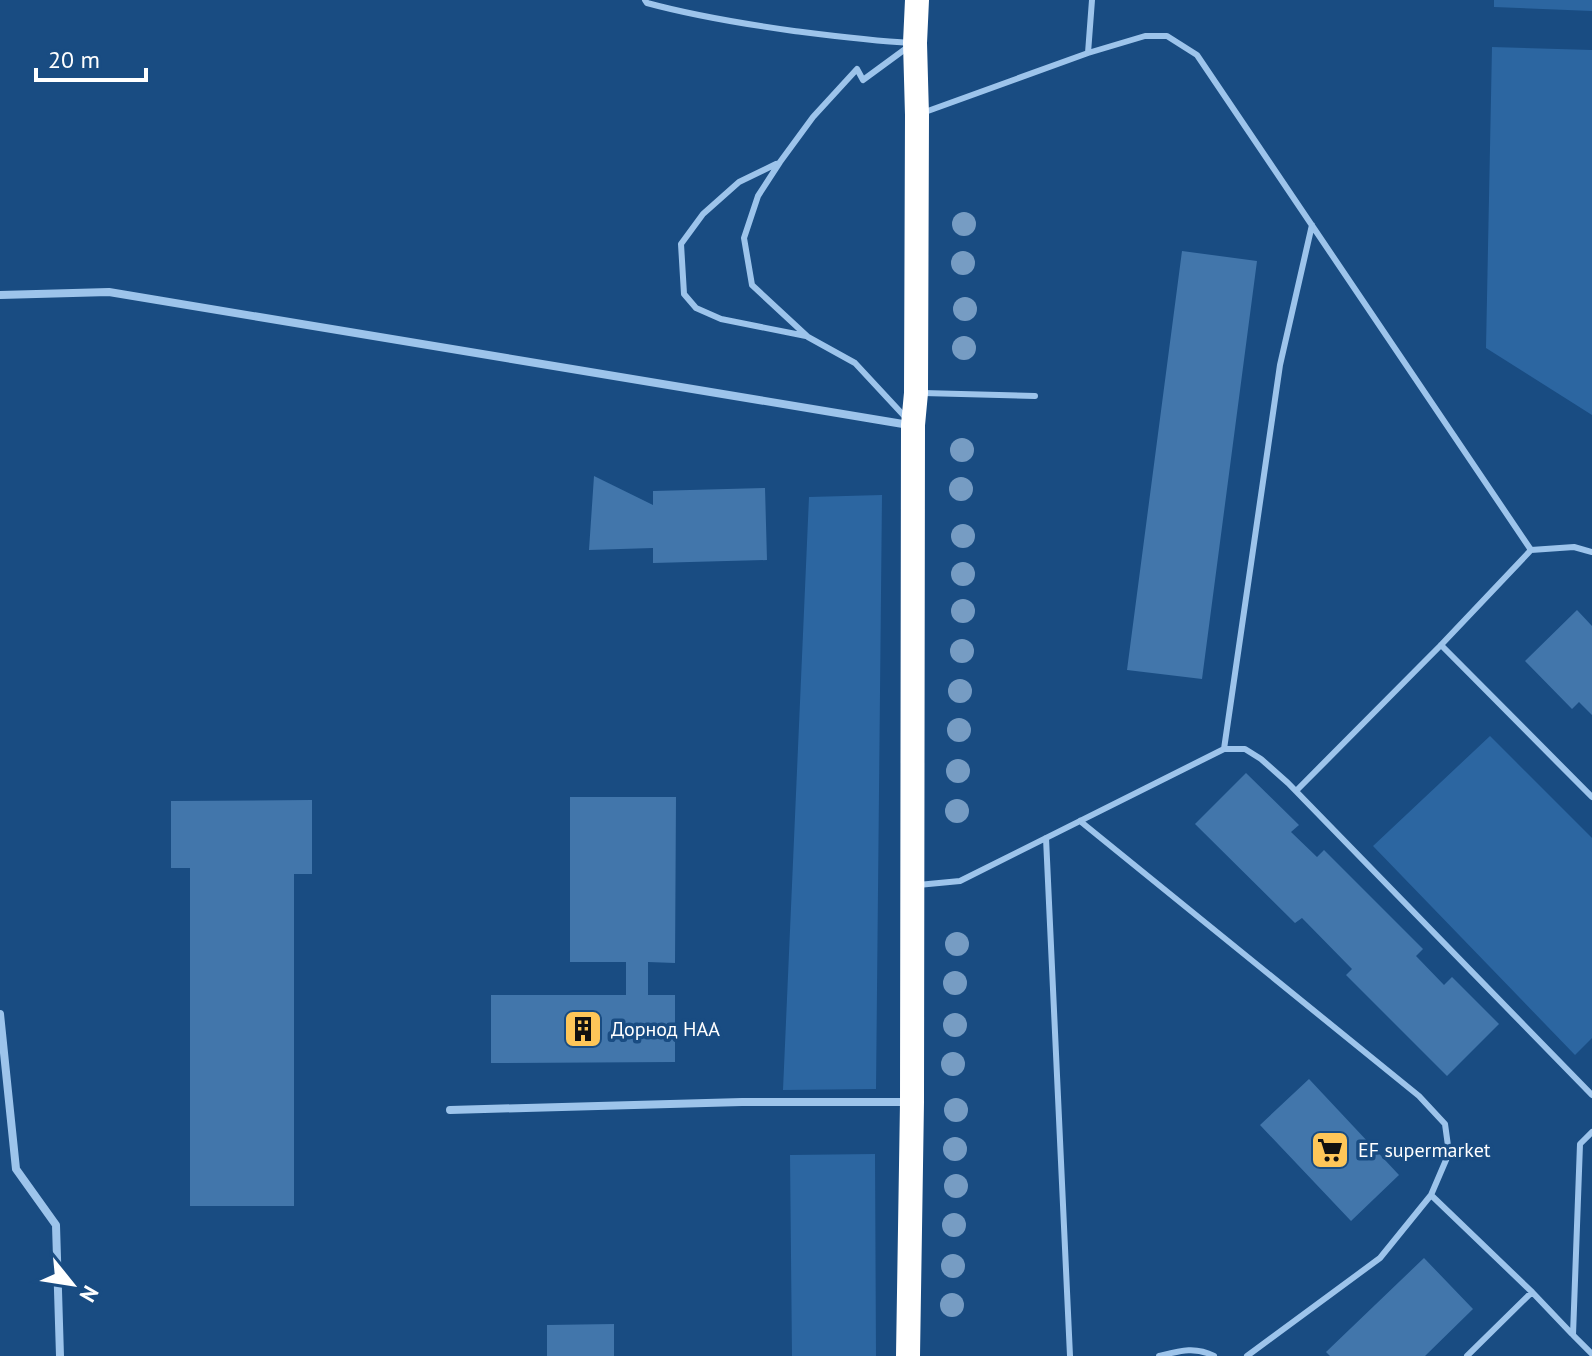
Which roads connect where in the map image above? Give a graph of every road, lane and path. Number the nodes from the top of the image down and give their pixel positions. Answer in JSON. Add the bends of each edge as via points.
{"nodes":[{"id":1,"x":645,"y":0,"type":"edge"},
{"id":2,"x":917,"y":0,"type":"edge"},
{"id":3,"x":1092,"y":0,"type":"edge"},
{"id":4,"x":915,"y":43,"type":"junction"},
{"id":5,"x":1088,"y":53,"type":"junction"},
{"id":6,"x":917,"y":115,"type":"junction"},
{"id":7,"x":780,"y":162,"type":"junction"},
{"id":8,"x":1312,"y":225,"type":"junction"},
{"id":9,"x":0,"y":295,"type":"edge"},
{"id":10,"x":808,"y":337,"type":"junction"},
{"id":11,"x":916,"y":393,"type":"junction"},
{"id":12,"x":1035,"y":396,"type":"dead end"},
{"id":13,"x":913,"y":425,"type":"junction"},
{"id":14,"x":1531,"y":550,"type":"junction"},
{"id":15,"x":1592,"y":552,"type":"edge"},
{"id":16,"x":1441,"y":645,"type":"junction"},
{"id":17,"x":1224,"y":749,"type":"junction"},
{"id":18,"x":1296,"y":791,"type":"junction"},
{"id":19,"x":1592,"y":797,"type":"edge"},
{"id":20,"x":1080,"y":821,"type":"junction"},
{"id":21,"x":1046,"y":838,"type":"junction"},
{"id":22,"x":912,"y":885,"type":"junction"},
{"id":23,"x":0,"y":1014,"type":"edge"},
{"id":24,"x":1592,"y":1095,"type":"edge"},
{"id":25,"x":912,"y":1102,"type":"junction"},
{"id":26,"x":450,"y":1110,"type":"dead end"},
{"id":27,"x":1592,"y":1132,"type":"edge"},
{"id":28,"x":1431,"y":1195,"type":"junction"},
{"id":29,"x":1532,"y":1292,"type":"junction"},
{"id":30,"x":1573,"y":1335,"type":"junction"},
{"id":31,"x":1592,"y":1354,"type":"edge"},
{"id":32,"x":60,"y":1356,"type":"edge"},
{"id":33,"x":908,"y":1356,"type":"edge"},
{"id":34,"x":1070,"y":1356,"type":"edge"},
{"id":35,"x":1159,"y":1356,"type":"edge"},
{"id":36,"x":1214,"y":1356,"type":"edge"},
{"id":37,"x":1247,"y":1356,"type":"edge"},
{"id":38,"x":1467,"y":1356,"type":"edge"}],
"edges":[{"from":1,"to":4,"type":"lane","via":[[743,24]]},
{"from":2,"to":4,"type":"highway"},
{"from":3,"to":5,"type":"lane"},
{"from":4,"to":6,"type":"highway"},
{"from":4,"to":7,"type":"lane","via":[[863,80],[857,69]]},
{"from":5,"to":6,"type":"lane"},
{"from":5,"to":8,"type":"lane","via":[[1145,36],[1167,36],[1197,55]]},
{"from":6,"to":11,"type":"highway"},
{"from":7,"to":10,"type":"lane","via":[[758,196],[744,238],[752,285]]},
{"from":7,"to":10,"type":"lane","via":[[739,182],[703,214],[681,244],[684,294],[696,308],[721,319]]},
{"from":8,"to":14,"type":"lane"},
{"from":8,"to":17,"type":"lane","via":[[1280,365]]},
{"from":9,"to":13,"type":"street","via":[[109,292]]},
{"from":10,"to":13,"type":"lane","via":[[855,363]]},
{"from":11,"to":12,"type":"lane"},
{"from":11,"to":13,"type":"highway"},
{"from":13,"to":22,"type":"highway"},
{"from":14,"to":15,"type":"lane","via":[[1574,547]]},
{"from":14,"to":16,"type":"lane"},
{"from":16,"to":18,"type":"lane"},
{"from":16,"to":19,"type":"lane"},
{"from":17,"to":18,"type":"lane","via":[[1245,749]]},
{"from":17,"to":20,"type":"lane"},
{"from":18,"to":24,"type":"lane"},
{"from":20,"to":21,"type":"lane"},
{"from":20,"to":28,"type":"lane","via":[[1419,1096],[1445,1124],[1449,1153]]},
{"from":21,"to":22,"type":"lane","via":[[960,881]]},
{"from":21,"to":34,"type":"lane"},
{"from":22,"to":25,"type":"highway"},
{"from":23,"to":32,"type":"street","via":[[16,1169],[56,1225]]},
{"from":25,"to":26,"type":"street"},
{"from":25,"to":33,"type":"highway"},
{"from":27,"to":30,"type":"lane","via":[[1580,1144]]},
{"from":28,"to":29,"type":"lane"},
{"from":28,"to":37,"type":"lane","via":[[1380,1258]]},
{"from":29,"to":30,"type":"lane"},
{"from":29,"to":38,"type":"lane"},
{"from":30,"to":31,"type":"lane"},
{"from":35,"to":36,"type":"lane","via":[[1191,1349]]}]}
